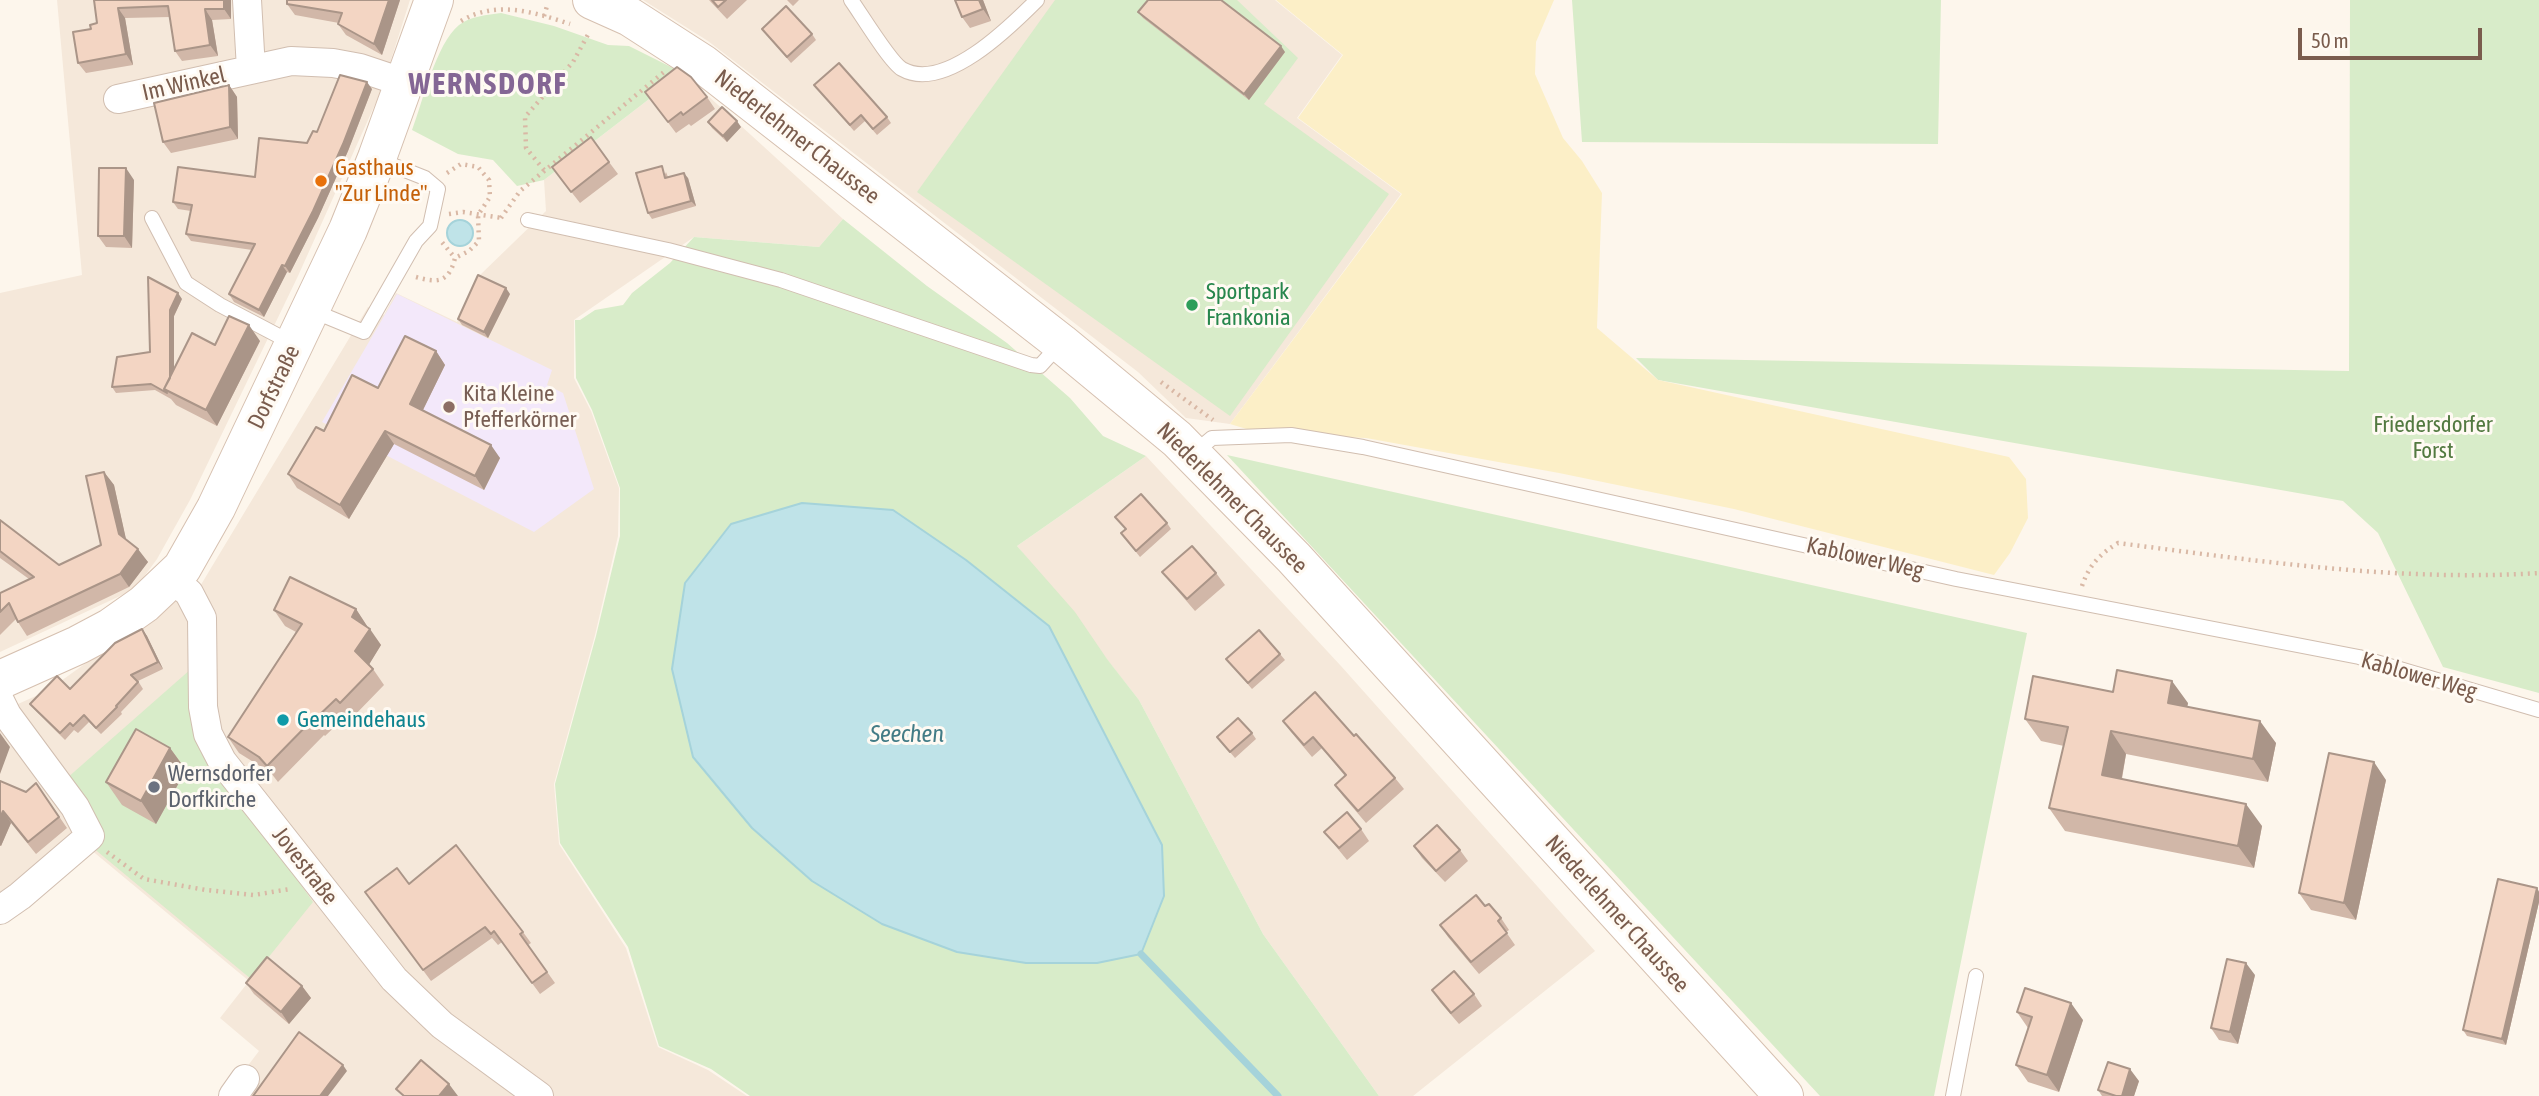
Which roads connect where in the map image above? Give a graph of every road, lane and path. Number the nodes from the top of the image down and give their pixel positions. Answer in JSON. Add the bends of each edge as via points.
{"nodes":[{"id":1,"x":247,"y":0,"type":"edge"},
{"id":2,"x":851,"y":0,"type":"edge"},
{"id":3,"x":1038,"y":0,"type":"edge"},
{"id":4,"x":547,"y":6,"type":"dead end"},
{"id":5,"x":445,"y":12,"type":"edge"},
{"id":6,"x":544,"y":16,"type":"junction"},
{"id":7,"x":611,"y":16,"type":"edge"},
{"id":8,"x":251,"y":69,"type":"junction"},
{"id":9,"x":668,"y":69,"type":"dead end"},
{"id":10,"x":405,"y":83,"type":"junction"},
{"id":11,"x":118,"y":99,"type":"dead end"},
{"id":12,"x":386,"y":162,"type":"junction"},
{"id":13,"x":544,"y":170,"type":"junction"},
{"id":14,"x":438,"y":189,"type":"junction"},
{"id":15,"x":435,"y":210,"type":"junction"},
{"id":16,"x":478,"y":215,"type":"junction"},
{"id":17,"x":152,"y":218,"type":"dead end"},
{"id":18,"x":501,"y":218,"type":"junction"},
{"id":19,"x":528,"y":220,"type":"joint"},
{"id":20,"x":416,"y":241,"type":"junction"},
{"id":21,"x":455,"y":258,"type":"junction"},
{"id":22,"x":400,"y":270,"type":"junction"},
{"id":23,"x":327,"y":316,"type":"junction"},
{"id":24,"x":1061,"y":343,"type":"junction"},
{"id":25,"x":295,"y":344,"type":"junction"},
{"id":26,"x":1193,"y":455,"type":"junction"},
{"id":27,"x":2539,"y":573,"type":"edge"},
{"id":28,"x":173,"y":579,"type":"junction"},
{"id":29,"x":2076,"y":603,"type":"junction"},
{"id":30,"x":0,"y":680,"type":"edge"},
{"id":31,"x":0,"y":701,"type":"edge"},
{"id":32,"x":2539,"y":710,"type":"edge"},
{"id":33,"x":90,"y":836,"type":"junction"},
{"id":34,"x":319,"y":885,"type":"junction"},
{"id":35,"x":0,"y":910,"type":"edge"},
{"id":36,"x":1976,"y":976,"type":"dead end"},
{"id":37,"x":539,"y":1096,"type":"edge"},
{"id":38,"x":1784,"y":1096,"type":"edge"},
{"id":39,"x":1953,"y":1096,"type":"edge"}],
"edges":[{"from":1,"to":8,"type":"street","name":"Im Winkel"},
{"from":2,"to":3,"type":"lane","via":[[899,68],[917,75],[973,56]]},
{"from":4,"to":6,"type":"path"},
{"from":5,"to":6,"type":"path","via":[[501,8]]},
{"from":5,"to":10,"type":"main road","name":"Dorfstraße"},
{"from":6,"to":7,"type":"path"},
{"from":7,"to":13,"type":"path","via":[[525,117],[526,148]]},
{"from":7,"to":24,"type":"main road","name":"Niederlehmer Chaussee","via":[[703,64]]},
{"from":8,"to":10,"type":"street","name":"Im Winkel","via":[[291,61],[333,63]]},
{"from":8,"to":11,"type":"street","name":"Im Winkel"},
{"from":9,"to":13,"type":"path"},
{"from":10,"to":12,"type":"main road","name":"Dorfstraße"},
{"from":12,"to":14,"type":"lane","via":[[425,177]]},
{"from":12,"to":23,"type":"main road","name":"Dorfstraße","via":[[348,230]]},
{"from":13,"to":18,"type":"path","via":[[520,191]]},
{"from":14,"to":15,"type":"lane"},
{"from":14,"to":16,"type":"path","via":[[446,173],[461,164],[478,167],[489,180],[490,197]]},
{"from":15,"to":16,"type":"path"},
{"from":15,"to":20,"type":"lane","via":[[430,226]]},
{"from":16,"to":18,"type":"path"},
{"from":16,"to":21,"type":"path","via":[[479,241]]},
{"from":17,"to":25,"type":"lane","via":[[186,283]]},
{"from":18,"to":19,"type":"path"},
{"from":19,"to":24,"type":"lane","via":[[781,280],[1031,365],[1040,366]]},
{"from":20,"to":21,"type":"path","via":[[442,242]]},
{"from":20,"to":22,"type":"lane"},
{"from":21,"to":22,"type":"path","via":[[452,271],[443,279],[431,281]]},
{"from":22,"to":23,"type":"lane","via":[[364,332]]},
{"from":23,"to":25,"type":"main road","name":"Dorfstraße"},
{"from":24,"to":26,"type":"main road","name":"Niederlehmer Chaussee"},
{"from":25,"to":28,"type":"main road","name":"Dorfstraße","via":[[216,508]]},
{"from":26,"to":29,"type":"lane","name":"Kablower Weg","via":[[1212,438],[1291,435],[1363,447]]},
{"from":26,"to":38,"type":"main road","name":"Niederlehmer Chaussee","via":[[1294,558]]},
{"from":27,"to":29,"type":"path","via":[[2299,567],[2118,543],[2101,553],[2087,570]]},
{"from":28,"to":30,"type":"main road","name":"Dorfstraße","via":[[110,628]]},
{"from":28,"to":34,"type":"street","name":"Jovestraße","via":[[189,593],[202,618],[203,707],[208,734],[222,761]]},
{"from":29,"to":32,"type":"lane","name":"Kablower Weg","via":[[2359,657]]},
{"from":31,"to":33,"type":"street","via":[[75,807]]},
{"from":33,"to":34,"type":"path","via":[[144,879],[254,895]]},
{"from":33,"to":35,"type":"street"},
{"from":34,"to":37,"type":"street","name":"Jovestraße","via":[[403,988],[442,1025]]},
{"from":36,"to":39,"type":"lane"}]}
